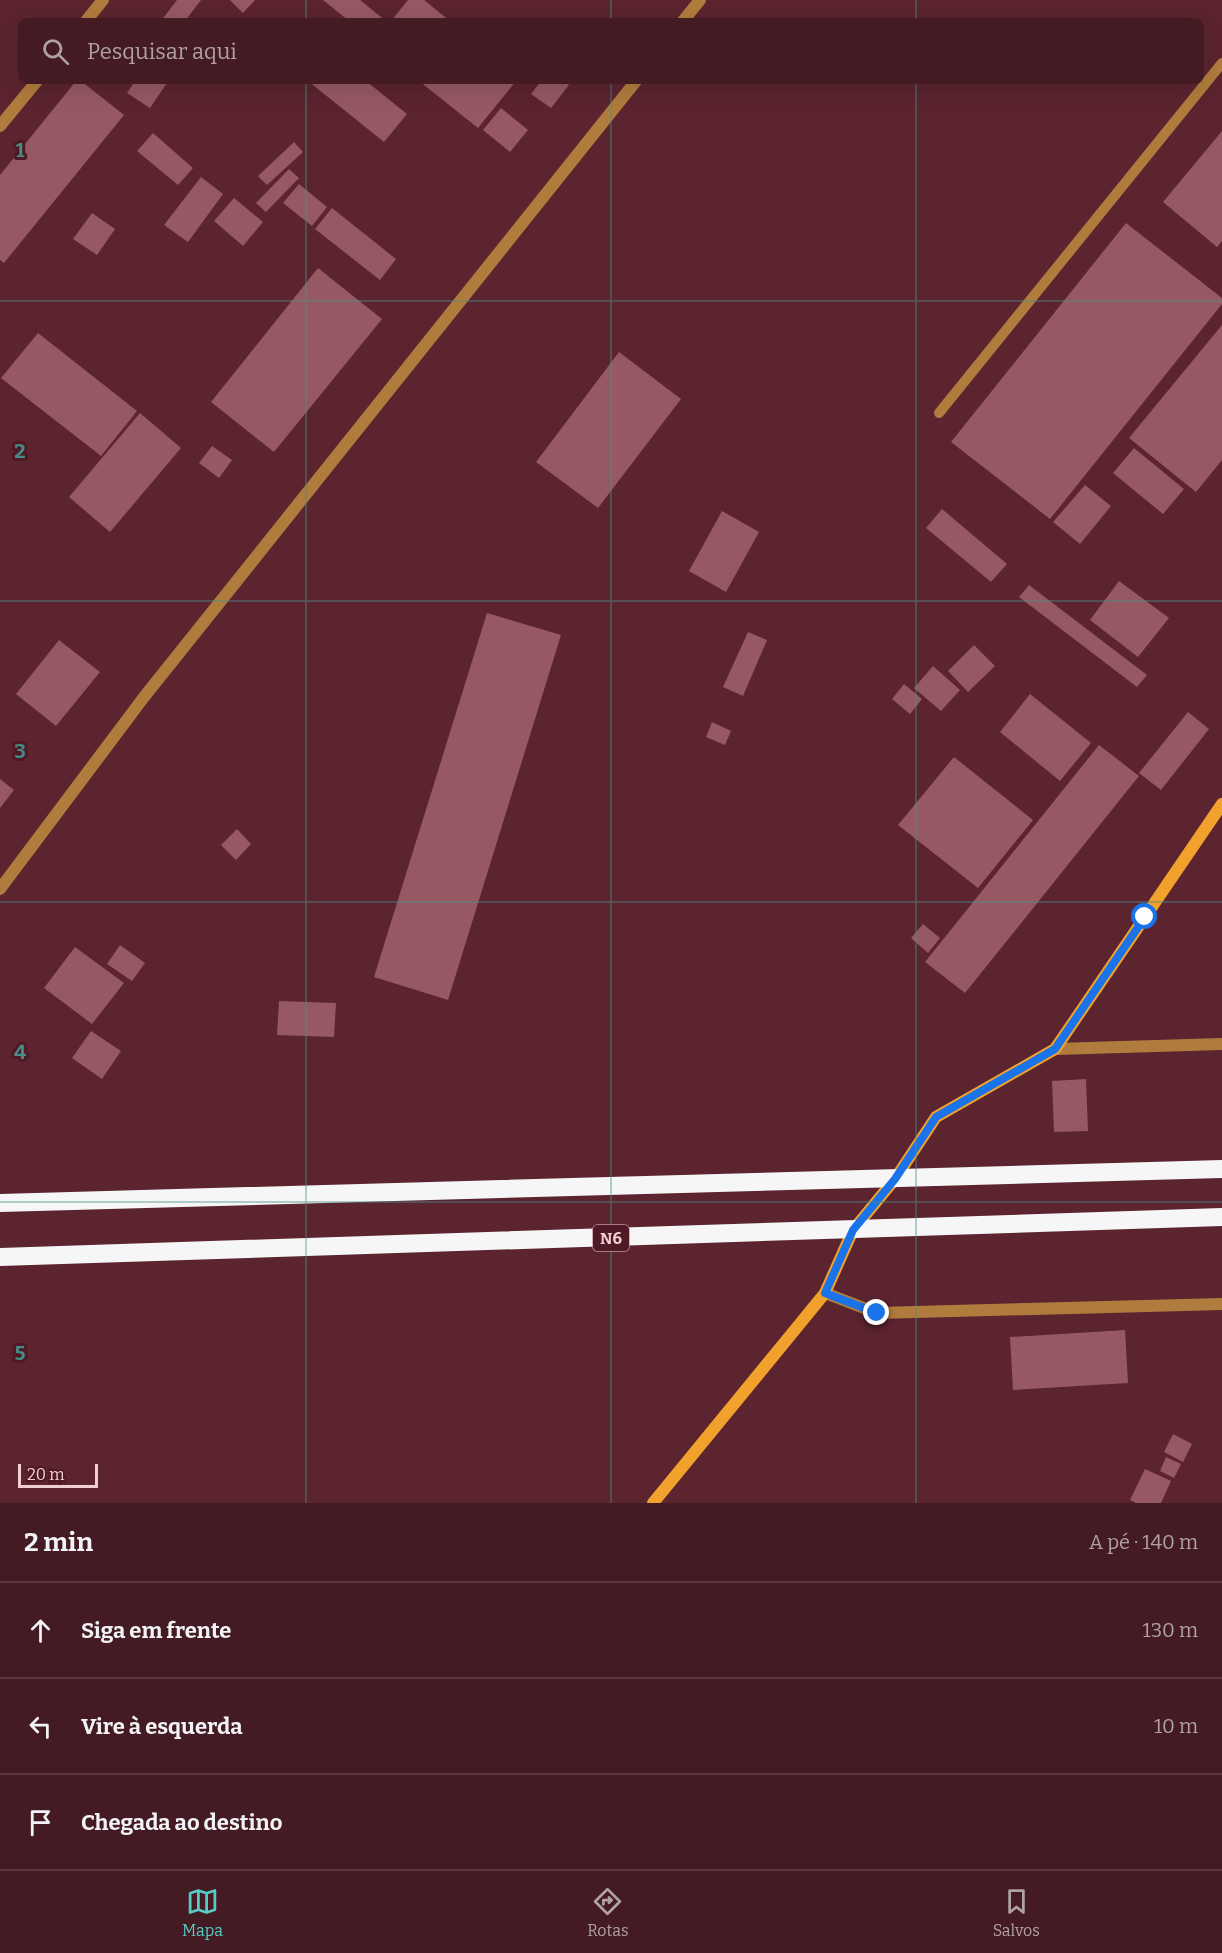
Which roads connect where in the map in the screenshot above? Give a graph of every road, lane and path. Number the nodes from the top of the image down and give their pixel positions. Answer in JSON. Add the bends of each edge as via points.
{"nodes":[{"id":1,"x":103,"y":0,"type":"edge"},
{"id":2,"x":700,"y":0,"type":"edge"},
{"id":3,"x":88,"y":18,"type":"edge"},
{"id":4,"x":685,"y":18,"type":"edge"},
{"id":5,"x":1222,"y":63,"type":"edge"},
{"id":6,"x":35,"y":84,"type":"edge"},
{"id":7,"x":634,"y":84,"type":"edge"},
{"id":8,"x":0,"y":126,"type":"edge"},
{"id":9,"x":939,"y":413,"type":"dead end"},
{"id":10,"x":1222,"y":804,"type":"edge"},
{"id":11,"x":0,"y":889,"type":"edge"},
{"id":12,"x":1222,"y":1044,"type":"edge"},
{"id":13,"x":1055,"y":1049,"type":"junction"},
{"id":14,"x":1222,"y":1169,"type":"edge"},
{"id":15,"x":895,"y":1179,"type":"junction"},
{"id":16,"x":0,"y":1203,"type":"edge"},
{"id":17,"x":1222,"y":1217,"type":"edge"},
{"id":18,"x":853,"y":1230,"type":"junction"},
{"id":19,"x":0,"y":1257,"type":"edge"},
{"id":20,"x":825,"y":1293,"type":"junction"},
{"id":21,"x":1222,"y":1304,"type":"edge"},
{"id":22,"x":652,"y":1503,"type":"edge"}],
"edges":[{"from":1,"to":3,"type":"street"},
{"from":2,"to":4,"type":"street"},
{"from":5,"to":9,"type":"lane"},
{"from":6,"to":8,"type":"street"},
{"from":7,"to":11,"type":"street","via":[[144,698]]},
{"from":10,"to":13,"type":"street"},
{"from":12,"to":13,"type":"street"},
{"from":13,"to":15,"type":"street","via":[[936,1117]]},
{"from":14,"to":15,"type":"highway"},
{"from":15,"to":16,"type":"highway"},
{"from":15,"to":18,"type":"street"},
{"from":17,"to":18,"type":"highway","number":"N6"},
{"from":18,"to":19,"type":"highway","number":"N6"},
{"from":18,"to":20,"type":"street"},
{"from":20,"to":21,"type":"street","via":[[877,1313]]},
{"from":20,"to":22,"type":"street"}]}
